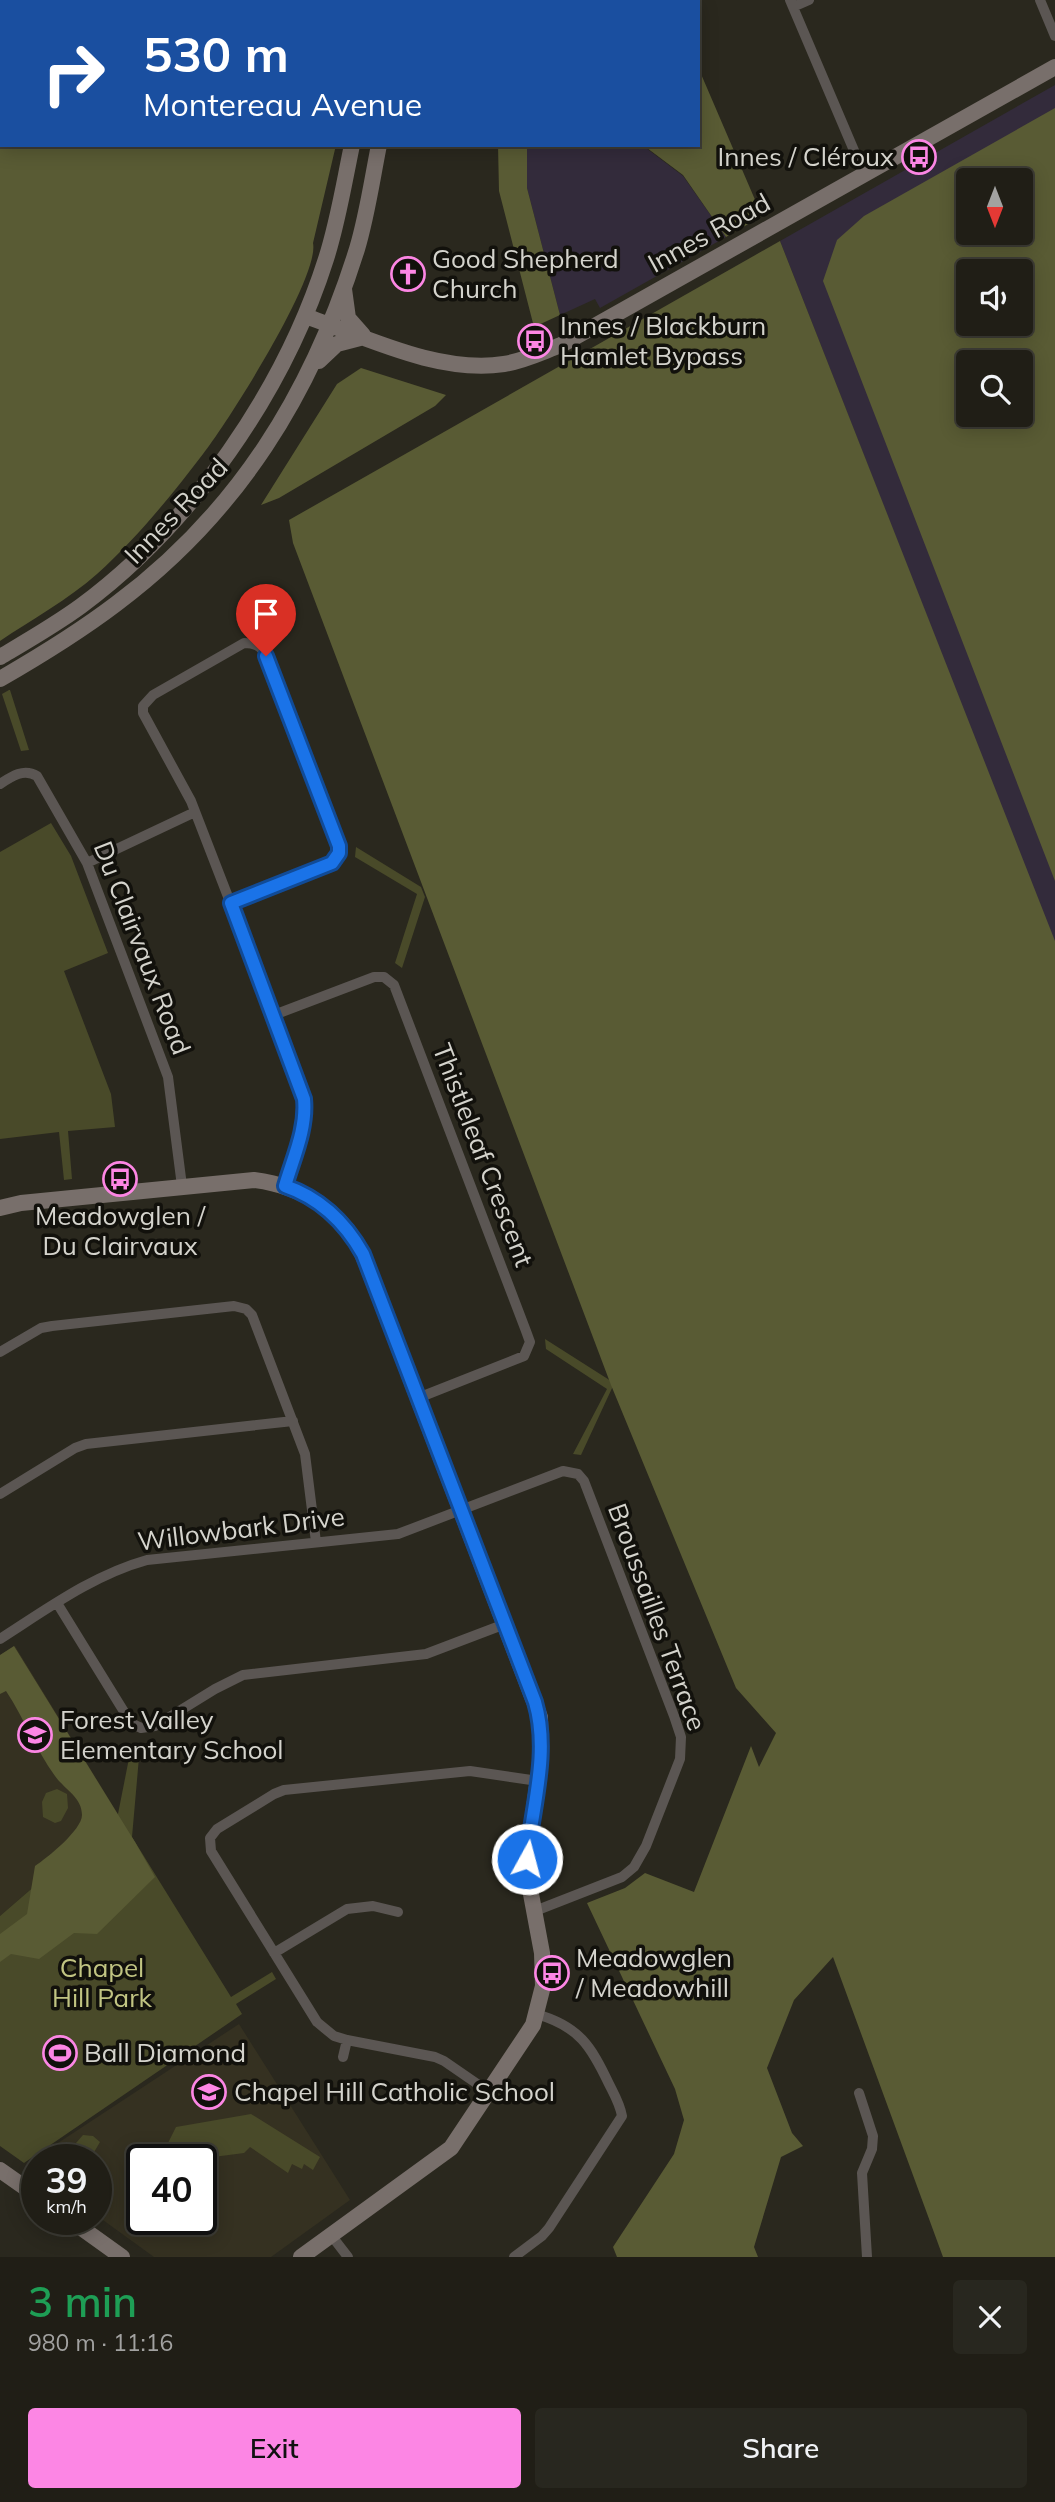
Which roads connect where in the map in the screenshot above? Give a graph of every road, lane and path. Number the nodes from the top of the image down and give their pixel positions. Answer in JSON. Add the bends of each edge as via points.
{"nodes":[{"id":1,"x":809,"y":0,"type":"edge"},
{"id":2,"x":1040,"y":0,"type":"edge"},
{"id":3,"x":791,"y":3,"type":"edge"},
{"id":4,"x":1055,"y":36,"type":"edge"},
{"id":5,"x":1055,"y":67,"type":"edge"},
{"id":6,"x":352,"y":147,"type":"edge"},
{"id":7,"x":379,"y":147,"type":"edge"},
{"id":8,"x":864,"y":174,"type":"junction"},
{"id":9,"x":343,"y":287,"type":"junction"},
{"id":10,"x":305,"y":316,"type":"junction"},
{"id":11,"x":330,"y":324,"type":"junction"},
{"id":12,"x":364,"y":337,"type":"junction"},
{"id":13,"x":312,"y":368,"type":"junction"},
{"id":14,"x":0,"y":657,"type":"edge"},
{"id":15,"x":0,"y":679,"type":"edge"},
{"id":16,"x":0,"y":784,"type":"edge"},
{"id":17,"x":195,"y":812,"type":"junction"},
{"id":18,"x":87,"y":863,"type":"junction"},
{"id":19,"x":231,"y":903,"type":"junction"},
{"id":20,"x":274,"y":1015,"type":"junction"},
{"id":21,"x":182,"y":1186,"type":"junction"},
{"id":22,"x":285,"y":1186,"type":"junction"},
{"id":23,"x":0,"y":1208,"type":"edge"},
{"id":24,"x":0,"y":1352,"type":"edge"},
{"id":25,"x":418,"y":1398,"type":"junction"},
{"id":26,"x":293,"y":1421,"type":"junction"},
{"id":27,"x":0,"y":1494,"type":"edge"},
{"id":28,"x":462,"y":1511,"type":"junction"},
{"id":29,"x":316,"y":1542,"type":"junction"},
{"id":30,"x":57,"y":1603,"type":"junction"},
{"id":31,"x":505,"y":1624,"type":"junction"},
{"id":32,"x":0,"y":1639,"type":"edge"},
{"id":33,"x":538,"y":1781,"type":"junction"},
{"id":34,"x":535,"y":1911,"type":"junction"},
{"id":35,"x":398,"y":1912,"type":"dead end"},
{"id":36,"x":274,"y":1953,"type":"junction"},
{"id":37,"x":536,"y":2014,"type":"junction"},
{"id":38,"x":347,"y":2040,"type":"junction"},
{"id":39,"x":343,"y":2057,"type":"dead end"},
{"id":40,"x":489,"y":2092,"type":"junction"},
{"id":41,"x":859,"y":2093,"type":"dead end"},
{"id":42,"x":0,"y":2170,"type":"edge"},
{"id":43,"x":21,"y":2185,"type":"edge"},
{"id":44,"x":91,"y":2235,"type":"edge"},
{"id":45,"x":331,"y":2235,"type":"junction"},
{"id":46,"x":122,"y":2257,"type":"edge"},
{"id":47,"x":301,"y":2257,"type":"edge"},
{"id":48,"x":348,"y":2257,"type":"edge"},
{"id":49,"x":513,"y":2257,"type":"edge"},
{"id":50,"x":867,"y":2257,"type":"edge"}],
"edges":[{"from":1,"to":3,"type":"street"},
{"from":2,"to":4,"type":"street"},
{"from":3,"to":8,"type":"street"},
{"from":5,"to":8,"type":"street","name":"Innes Road"},
{"from":6,"to":10,"type":"street","via":[[326,258]]},
{"from":7,"to":9,"type":"street","via":[[357,248]]},
{"from":8,"to":12,"type":"street","name":"Innes Road","via":[[561,345],[527,358],[487,366],[456,365]]},
{"from":9,"to":11,"type":"street"},
{"from":9,"to":12,"type":"street","via":[[348,318]]},
{"from":10,"to":11,"type":"street","name":"Innes Road"},
{"from":10,"to":14,"type":"street","name":"Innes Road","via":[[243,431],[166,528],[82,605]]},
{"from":11,"to":12,"type":"street","name":"Innes Road"},
{"from":11,"to":13,"type":"street","name":"Innes Road"},
{"from":12,"to":13,"type":"street","via":[[337,344]]},
{"from":13,"to":15,"type":"street","name":"Innes Road","via":[[234,492],[183,548],[108,611]]},
{"from":16,"to":18,"type":"street","name":"Du Clairvaux Road","via":[[24,772],[37,776]]},
{"from":17,"to":18,"type":"street"},
{"from":17,"to":19,"type":"street"},
{"from":17,"to":19,"type":"street","via":[[144,720],[143,706],[153,695],[244,643],[257,644],[266,656],[339,853],[332,863]]},
{"from":18,"to":21,"type":"street","name":"Du Clairvaux Road","via":[[168,1077]]},
{"from":19,"to":20,"type":"street"},
{"from":20,"to":22,"type":"street","via":[[302,1088],[305,1111]]},
{"from":20,"to":25,"type":"street","name":"Thistleleaf Crescent","via":[[374,977],[384,977],[394,985],[526,1331],[530,1342],[524,1356]]},
{"from":21,"to":22,"type":"street","via":[[254,1180]]},
{"from":21,"to":23,"type":"street"},
{"from":22,"to":25,"type":"street","via":[[316,1200],[353,1238]]},
{"from":24,"to":26,"type":"street","via":[[41,1328],[240,1307],[252,1315]]},
{"from":25,"to":28,"type":"street"},
{"from":26,"to":27,"type":"street","via":[[86,1444]]},
{"from":26,"to":29,"type":"street","via":[[308,1466]]},
{"from":28,"to":29,"type":"street","name":"Willowbark Drive","via":[[398,1534]]},
{"from":28,"to":31,"type":"street"},
{"from":28,"to":34,"type":"street","name":"Broussailles Terrace","via":[[563,1471],[578,1474],[681,1737],[680,1759],[634,1867],[622,1877]]},
{"from":29,"to":30,"type":"street","name":"Willowbark Drive","via":[[147,1560],[107,1573]]},
{"from":30,"to":31,"type":"street","via":[[131,1723],[141,1728],[155,1726],[243,1675],[426,1654]]},
{"from":30,"to":32,"type":"street","name":"Willowbark Drive"},
{"from":31,"to":33,"type":"street","via":[[540,1717]]},
{"from":33,"to":34,"type":"street","via":[[527,1859]]},
{"from":33,"to":36,"type":"street","via":[[470,1771],[284,1790],[217,1829],[210,1838],[211,1851]]},
{"from":34,"to":37,"type":"street","via":[[543,1966]]},
{"from":35,"to":36,"type":"street","via":[[373,1906],[347,1909]]},
{"from":36,"to":38,"type":"street","via":[[317,2022]]},
{"from":37,"to":40,"type":"street"},
{"from":37,"to":49,"type":"street","via":[[574,2031],[590,2046],[622,2116],[549,2228]]},
{"from":38,"to":39,"type":"street"},
{"from":38,"to":40,"type":"street","via":[[435,2057]]},
{"from":40,"to":45,"type":"street","via":[[451,2148]]},
{"from":41,"to":50,"type":"street","via":[[873,2136],[862,2173]]},
{"from":42,"to":43,"type":"street"},
{"from":44,"to":46,"type":"street"},
{"from":45,"to":47,"type":"street"},
{"from":45,"to":48,"type":"street"}]}
